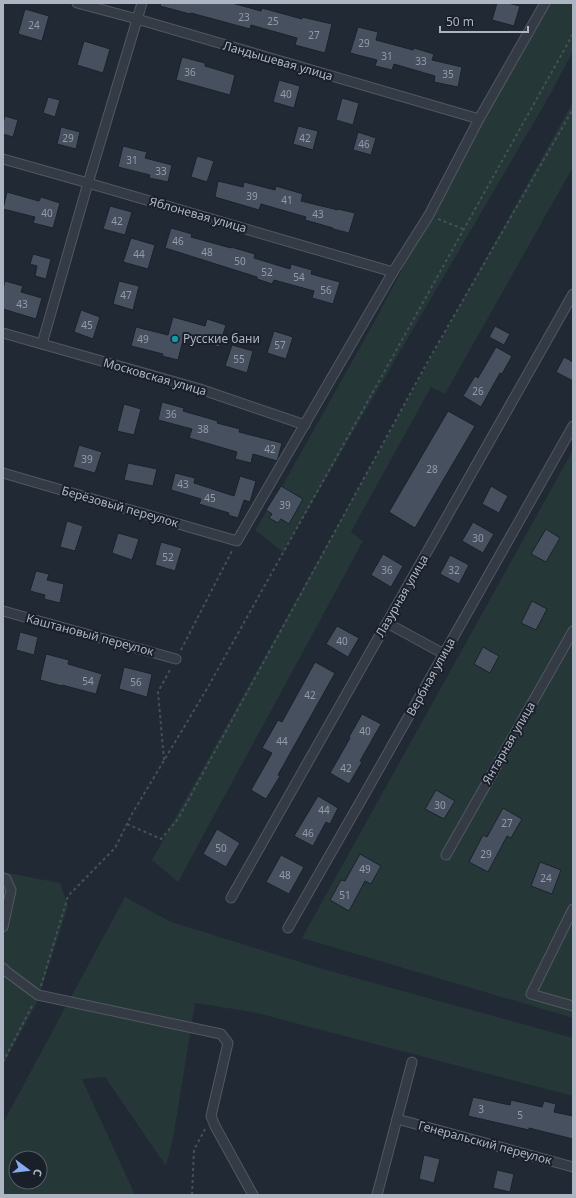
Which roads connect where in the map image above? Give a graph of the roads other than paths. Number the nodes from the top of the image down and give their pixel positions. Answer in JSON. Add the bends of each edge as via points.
{"nodes":[{"id":1,"x":77,"y":3,"type":"edge"},
{"id":2,"x":142,"y":3,"type":"edge"},
{"id":3,"x":545,"y":3,"type":"edge"},
{"id":4,"x":137,"y":20,"type":"junction"},
{"id":5,"x":479,"y":119,"type":"junction"},
{"id":6,"x":3,"y":159,"type":"edge"},
{"id":7,"x":88,"y":183,"type":"junction"},
{"id":8,"x":393,"y":272,"type":"junction"},
{"id":9,"x":573,"y":294,"type":"edge"},
{"id":10,"x":3,"y":333,"type":"edge"},
{"id":11,"x":42,"y":344,"type":"junction"},
{"id":12,"x":305,"y":425,"type":"junction"},
{"id":13,"x":573,"y":426,"type":"edge"},
{"id":14,"x":3,"y":473,"type":"edge"},
{"id":15,"x":3,"y":611,"type":"edge"},
{"id":16,"x":387,"y":623,"type":"junction"},
{"id":17,"x":573,"y":631,"type":"edge"},
{"id":18,"x":444,"y":654,"type":"junction"},
{"id":19,"x":176,"y":659,"type":"road end"},
{"id":20,"x":446,"y":855,"type":"dead end"},
{"id":21,"x":3,"y":878,"type":"edge"},
{"id":22,"x":231,"y":898,"type":"dead end"},
{"id":23,"x":573,"y":909,"type":"edge"},
{"id":24,"x":3,"y":927,"type":"edge"},
{"id":25,"x":288,"y":928,"type":"dead end"},
{"id":26,"x":3,"y":968,"type":"edge"},
{"id":27,"x":573,"y":1006,"type":"edge"},
{"id":28,"x":412,"y":1062,"type":"dead end"},
{"id":29,"x":397,"y":1119,"type":"junction"},
{"id":30,"x":573,"y":1167,"type":"edge"},
{"id":31,"x":253,"y":1195,"type":"edge"},
{"id":32,"x":377,"y":1195,"type":"edge"}],
"edges":[{"from":1,"to":4,"type":"street","name":"Ландышевая улица"},
{"from":2,"to":4,"type":"street"},
{"from":3,"to":5,"type":"street"},
{"from":4,"to":5,"type":"street","name":"Ландышевая улица"},
{"from":4,"to":7,"type":"street"},
{"from":5,"to":8,"type":"street","via":[[429,215]]},
{"from":6,"to":7,"type":"street","name":"Яблоневая улица"},
{"from":7,"to":8,"type":"street","name":"Яблоневая улица"},
{"from":7,"to":11,"type":"street"},
{"from":8,"to":12,"type":"street"},
{"from":9,"to":16,"type":"street","name":"Лазурная улица"},
{"from":10,"to":11,"type":"street","name":"Московская улица"},
{"from":11,"to":12,"type":"street","name":"Московская улица","via":[[200,389]]},
{"from":12,"to":14,"type":"street","name":"Берёзовый переулок","via":[[237,541]]},
{"from":13,"to":18,"type":"street","name":"Вербная улица"},
{"from":15,"to":19,"type":"street","name":"Каштановый переулок"},
{"from":16,"to":18,"type":"street"},
{"from":16,"to":22,"type":"street","name":"Лазурная улица"},
{"from":17,"to":20,"type":"street","name":"Янтарная улица"},
{"from":18,"to":25,"type":"street","name":"Вербная улица"},
{"from":21,"to":24,"type":"street","via":[[11,890]]},
{"from":23,"to":27,"type":"street","via":[[531,994]]},
{"from":26,"to":31,"type":"street","via":[[38,995],[221,1034],[228,1043],[211,1116]]},
{"from":28,"to":29,"type":"street"},
{"from":29,"to":30,"type":"street","name":"Генеральский переулок"},
{"from":29,"to":32,"type":"street"}]}
